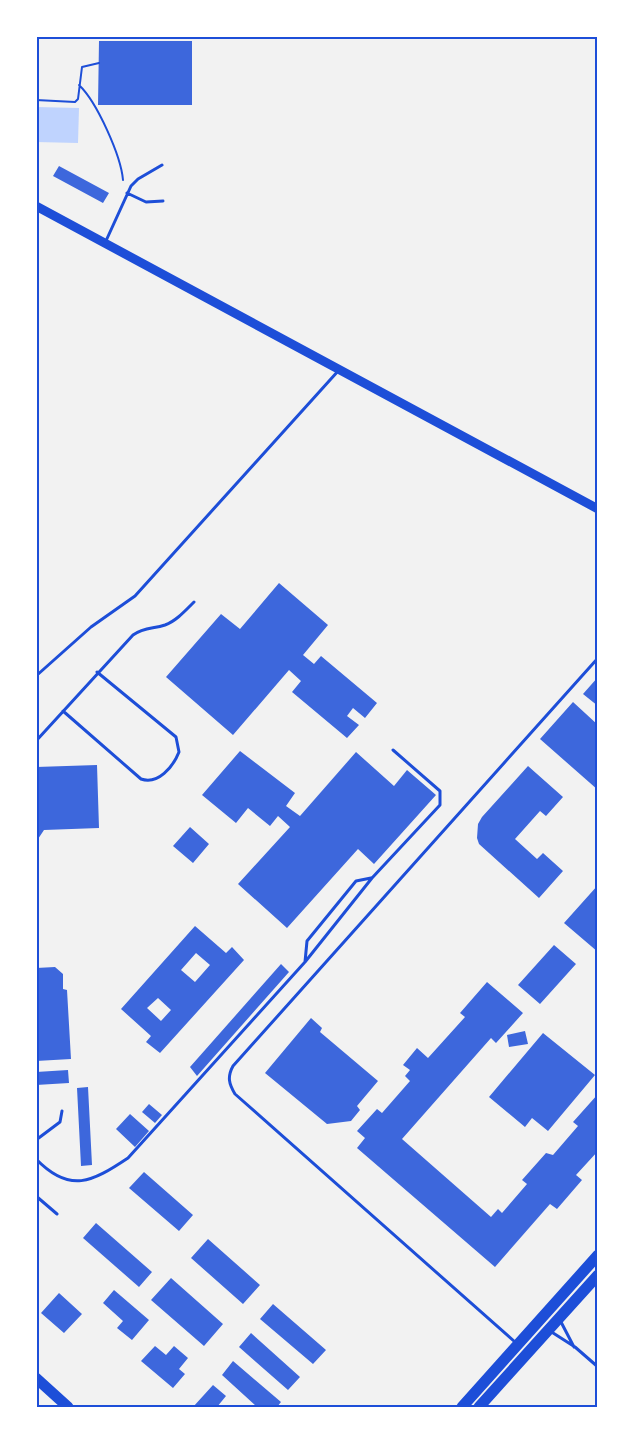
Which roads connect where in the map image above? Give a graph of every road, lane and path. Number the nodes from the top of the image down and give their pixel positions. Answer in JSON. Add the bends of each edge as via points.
{"nodes":[{"id":1,"x":98,"y":63,"type":"dead end"},
{"id":2,"x":79,"y":85,"type":"junction"},
{"id":3,"x":36,"y":100,"type":"edge"},
{"id":4,"x":162,"y":165,"type":"dead end"},
{"id":5,"x":123,"y":180,"type":"dead end"},
{"id":6,"x":126,"y":193,"type":"junction"},
{"id":7,"x":163,"y":201,"type":"dead end"},
{"id":8,"x":36,"y":206,"type":"edge"},
{"id":9,"x":105,"y":244,"type":"junction"},
{"id":10,"x":340,"y":370,"type":"junction"},
{"id":11,"x":598,"y":509,"type":"edge"},
{"id":12,"x":194,"y":602,"type":"dead end"},
{"id":13,"x":598,"y":658,"type":"edge"},
{"id":14,"x":97,"y":672,"type":"junction"},
{"id":15,"x":36,"y":676,"type":"edge"},
{"id":16,"x":63,"y":711,"type":"junction"},
{"id":17,"x":36,"y":741,"type":"edge"},
{"id":18,"x":393,"y":750,"type":"dead end"},
{"id":19,"x":372,"y":878,"type":"junction"},
{"id":20,"x":305,"y":962,"type":"junction"},
{"id":21,"x":62,"y":1111,"type":"dead end"},
{"id":22,"x":36,"y":1140,"type":"edge"},
{"id":23,"x":36,"y":1159,"type":"edge"},
{"id":24,"x":36,"y":1196,"type":"edge"},
{"id":25,"x":57,"y":1214,"type":"dead end"},
{"id":26,"x":598,"y":1255,"type":"edge"},
{"id":27,"x":598,"y":1275,"type":"edge"},
{"id":28,"x":560,"y":1314,"type":"junction"},
{"id":29,"x":540,"y":1320,"type":"junction"},
{"id":30,"x":548,"y":1329,"type":"junction"},
{"id":31,"x":518,"y":1344,"type":"junction"},
{"id":32,"x":575,"y":1347,"type":"junction"},
{"id":33,"x":598,"y":1367,"type":"edge"},
{"id":34,"x":36,"y":1378,"type":"edge"},
{"id":35,"x":68,"y":1407,"type":"edge"},
{"id":36,"x":462,"y":1407,"type":"edge"},
{"id":37,"x":479,"y":1407,"type":"edge"}],
"edges":[{"from":1,"to":2,"type":"path","via":[[82,67]]},
{"from":2,"to":3,"type":"path","via":[[76,102]]},
{"from":2,"to":5,"type":"path","via":[[93,102],[118,156]]},
{"from":4,"to":6,"type":"lane","via":[[138,179]]},
{"from":6,"to":7,"type":"lane","via":[[146,202]]},
{"from":6,"to":9,"type":"lane"},
{"from":8,"to":9,"type":"street"},
{"from":9,"to":10,"type":"street"},
{"from":10,"to":11,"type":"street"},
{"from":10,"to":15,"type":"lane","via":[[135,596],[91,627]]},
{"from":12,"to":14,"type":"lane","via":[[172,622],[143,629],[133,635]]},
{"from":13,"to":31,"type":"lane","via":[[233,1066],[229,1076],[230,1087],[235,1094]]},
{"from":14,"to":16,"type":"lane"},
{"from":14,"to":16,"type":"lane","via":[[176,738],[179,752],[162,776],[152,781],[141,780]]},
{"from":16,"to":17,"type":"lane"},
{"from":18,"to":19,"type":"lane","via":[[440,791],[442,800]]},
{"from":19,"to":20,"type":"lane"},
{"from":19,"to":20,"type":"lane","via":[[356,881],[307,941]]},
{"from":20,"to":23,"type":"lane","via":[[128,1158],[99,1177],[83,1182],[66,1180]]},
{"from":21,"to":22,"type":"lane","via":[[60,1122]]},
{"from":24,"to":25,"type":"lane"},
{"from":26,"to":29,"type":"main road"},
{"from":27,"to":28,"type":"main road"},
{"from":28,"to":30,"type":"main road"},
{"from":28,"to":32,"type":"lane","via":[[565,1332]]},
{"from":29,"to":30,"type":"main road"},
{"from":29,"to":31,"type":"main road"},
{"from":30,"to":32,"type":"lane"},
{"from":30,"to":37,"type":"main road"},
{"from":31,"to":36,"type":"main road"},
{"from":32,"to":33,"type":"lane"},
{"from":34,"to":35,"type":"main road"}]}
